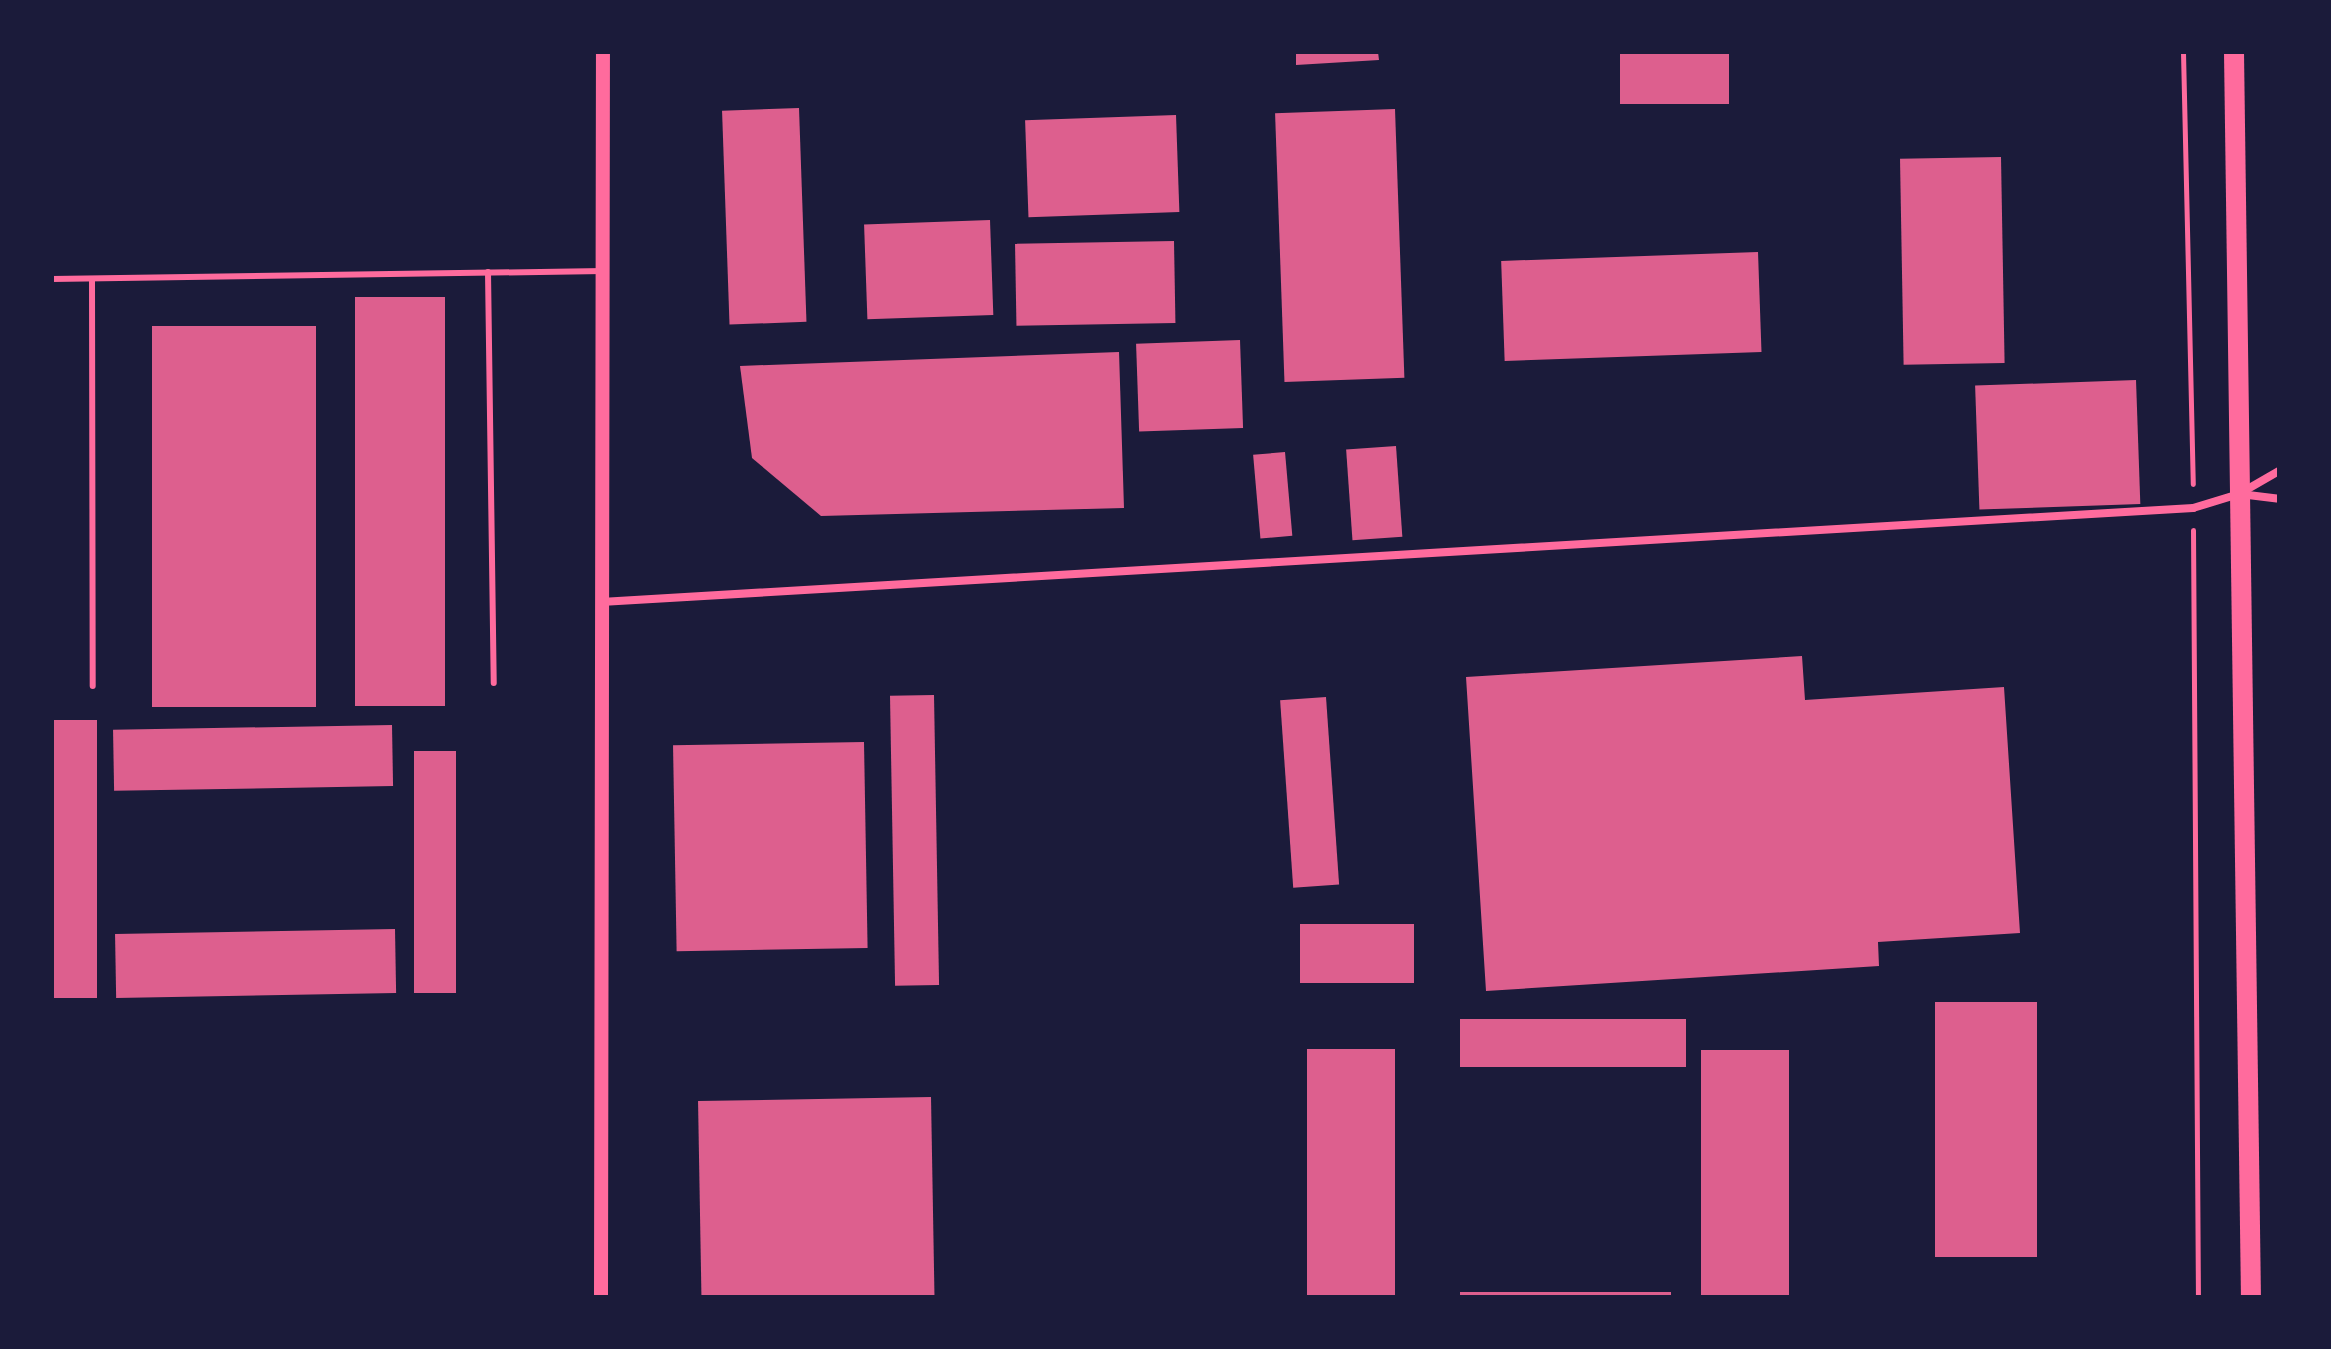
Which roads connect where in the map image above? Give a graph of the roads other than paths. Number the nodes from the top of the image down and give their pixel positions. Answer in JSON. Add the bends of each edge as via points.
{"nodes":[{"id":1,"x":603,"y":52,"type":"edge"},
{"id":2,"x":2234,"y":52,"type":"edge"},
{"id":3,"x":604,"y":271,"type":"junction"},
{"id":4,"x":488,"y":272,"type":"junction"},
{"id":5,"x":52,"y":279,"type":"edge"},
{"id":6,"x":92,"y":279,"type":"junction"},
{"id":7,"x":2279,"y":471,"type":"edge"},
{"id":8,"x":2239,"y":494,"type":"junction"},
{"id":9,"x":2279,"y":499,"type":"edge"},
{"id":10,"x":601,"y":602,"type":"junction"},
{"id":11,"x":494,"y":683,"type":"dead end"},
{"id":12,"x":93,"y":686,"type":"dead end"},
{"id":13,"x":601,"y":1297,"type":"edge"},
{"id":14,"x":2251,"y":1297,"type":"edge"}],
"edges":[{"from":1,"to":3,"type":"street"},
{"from":2,"to":8,"type":"main road"},
{"from":3,"to":4,"type":"lane"},
{"from":3,"to":10,"type":"street"},
{"from":4,"to":6,"type":"lane"},
{"from":4,"to":11,"type":"lane"},
{"from":5,"to":6,"type":"lane"},
{"from":6,"to":12,"type":"lane"},
{"from":7,"to":8,"type":"street"},
{"from":8,"to":9,"type":"street"},
{"from":8,"to":10,"type":"street","via":[[2193,508]]},
{"from":8,"to":14,"type":"main road"},
{"from":10,"to":13,"type":"street"}]}
